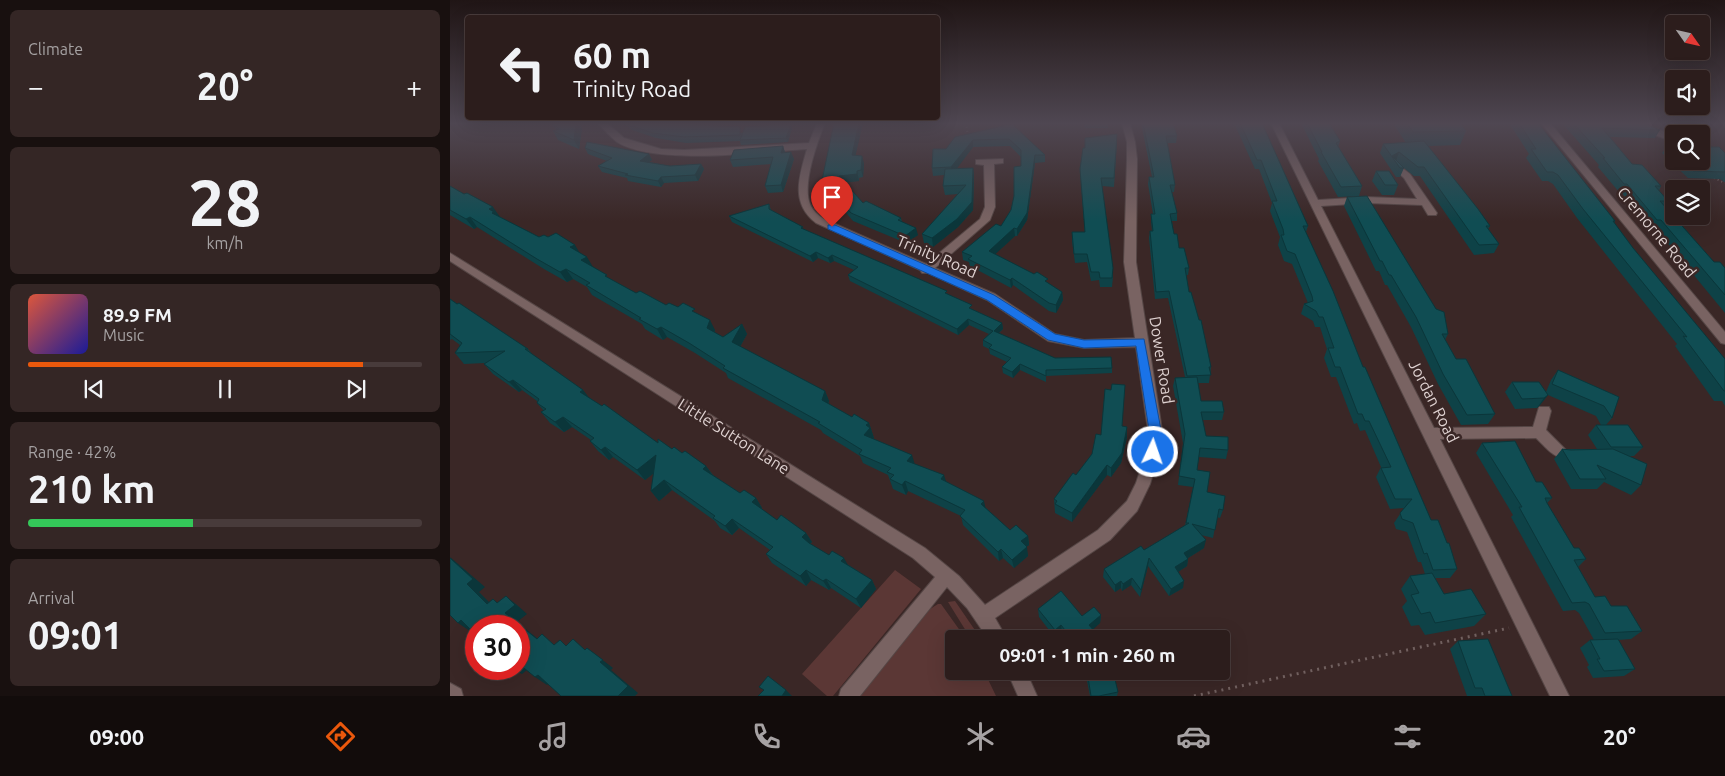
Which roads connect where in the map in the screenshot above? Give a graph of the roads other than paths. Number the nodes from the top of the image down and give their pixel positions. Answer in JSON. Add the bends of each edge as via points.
{"nodes":[{"id":1,"x":811,"y":155,"type":"edge"},
{"id":2,"x":1132,"y":155,"type":"edge"},
{"id":3,"x":1291,"y":155,"type":"edge"},
{"id":4,"x":1572,"y":155,"type":"edge"},
{"id":5,"x":988,"y":161,"type":"road end"},
{"id":6,"x":1396,"y":166,"type":"edge"},
{"id":7,"x":1424,"y":202,"type":"junction"},
{"id":8,"x":1315,"y":203,"type":"junction"},
{"id":9,"x":1432,"y":213,"type":"dead end"},
{"id":10,"x":450,"y":256,"type":"edge"},
{"id":11,"x":926,"y":270,"type":"junction"},
{"id":12,"x":1725,"y":340,"type":"edge"},
{"id":13,"x":1140,"y":342,"type":"junction"},
{"id":14,"x":1544,"y":412,"type":"dead end"},
{"id":15,"x":1539,"y":432,"type":"junction"},
{"id":16,"x":1431,"y":434,"type":"junction"},
{"id":17,"x":1562,"y":453,"type":"edge"},
{"id":18,"x":946,"y":576,"type":"junction"},
{"id":19,"x":985,"y":615,"type":"junction"},
{"id":20,"x":993,"y":630,"type":"edge"},
{"id":21,"x":1020,"y":680,"type":"edge"},
{"id":22,"x":450,"y":692,"type":"edge"},
{"id":23,"x":454,"y":696,"type":"edge"},
{"id":24,"x":848,"y":696,"type":"edge"},
{"id":25,"x":1028,"y":696,"type":"edge"},
{"id":26,"x":1560,"y":696,"type":"edge"}],
"edges":[{"from":1,"to":11,"type":"street","name":"Trinity Road","via":[[804,201],[813,216]]},
{"from":2,"to":13,"type":"street","name":"Dower Road","via":[[1130,262]]},
{"from":3,"to":8,"type":"street","name":"Jordan Road"},
{"from":4,"to":12,"type":"street","name":"Cremorne Road"},
{"from":5,"to":11,"type":"street","via":[[990,207],[985,220]]},
{"from":6,"to":7,"type":"street","via":[[1407,176]]},
{"from":7,"to":8,"type":"street","via":[[1367,200]]},
{"from":7,"to":9,"type":"street"},
{"from":8,"to":16,"type":"street","name":"Jordan Road"},
{"from":10,"to":18,"type":"street","name":"Little Sutton Lane","via":[[919,553]]},
{"from":11,"to":13,"type":"street","name":"Trinity Road","via":[[991,297],[1052,338],[1084,344]]},
{"from":13,"to":19,"type":"street","name":"Dower Road","via":[[1155,430],[1153,452],[1132,506],[1104,535]]},
{"from":14,"to":15,"type":"street"},
{"from":15,"to":16,"type":"street"},
{"from":15,"to":17,"type":"street"},
{"from":16,"to":26,"type":"street","name":"Jordan Road"},
{"from":18,"to":19,"type":"street","name":"Little Sutton Lane"},
{"from":18,"to":24,"type":"street"},
{"from":19,"to":20,"type":"street","name":"Little Sutton Lane"},
{"from":21,"to":25,"type":"street"},
{"from":22,"to":23,"type":"street"}]}
